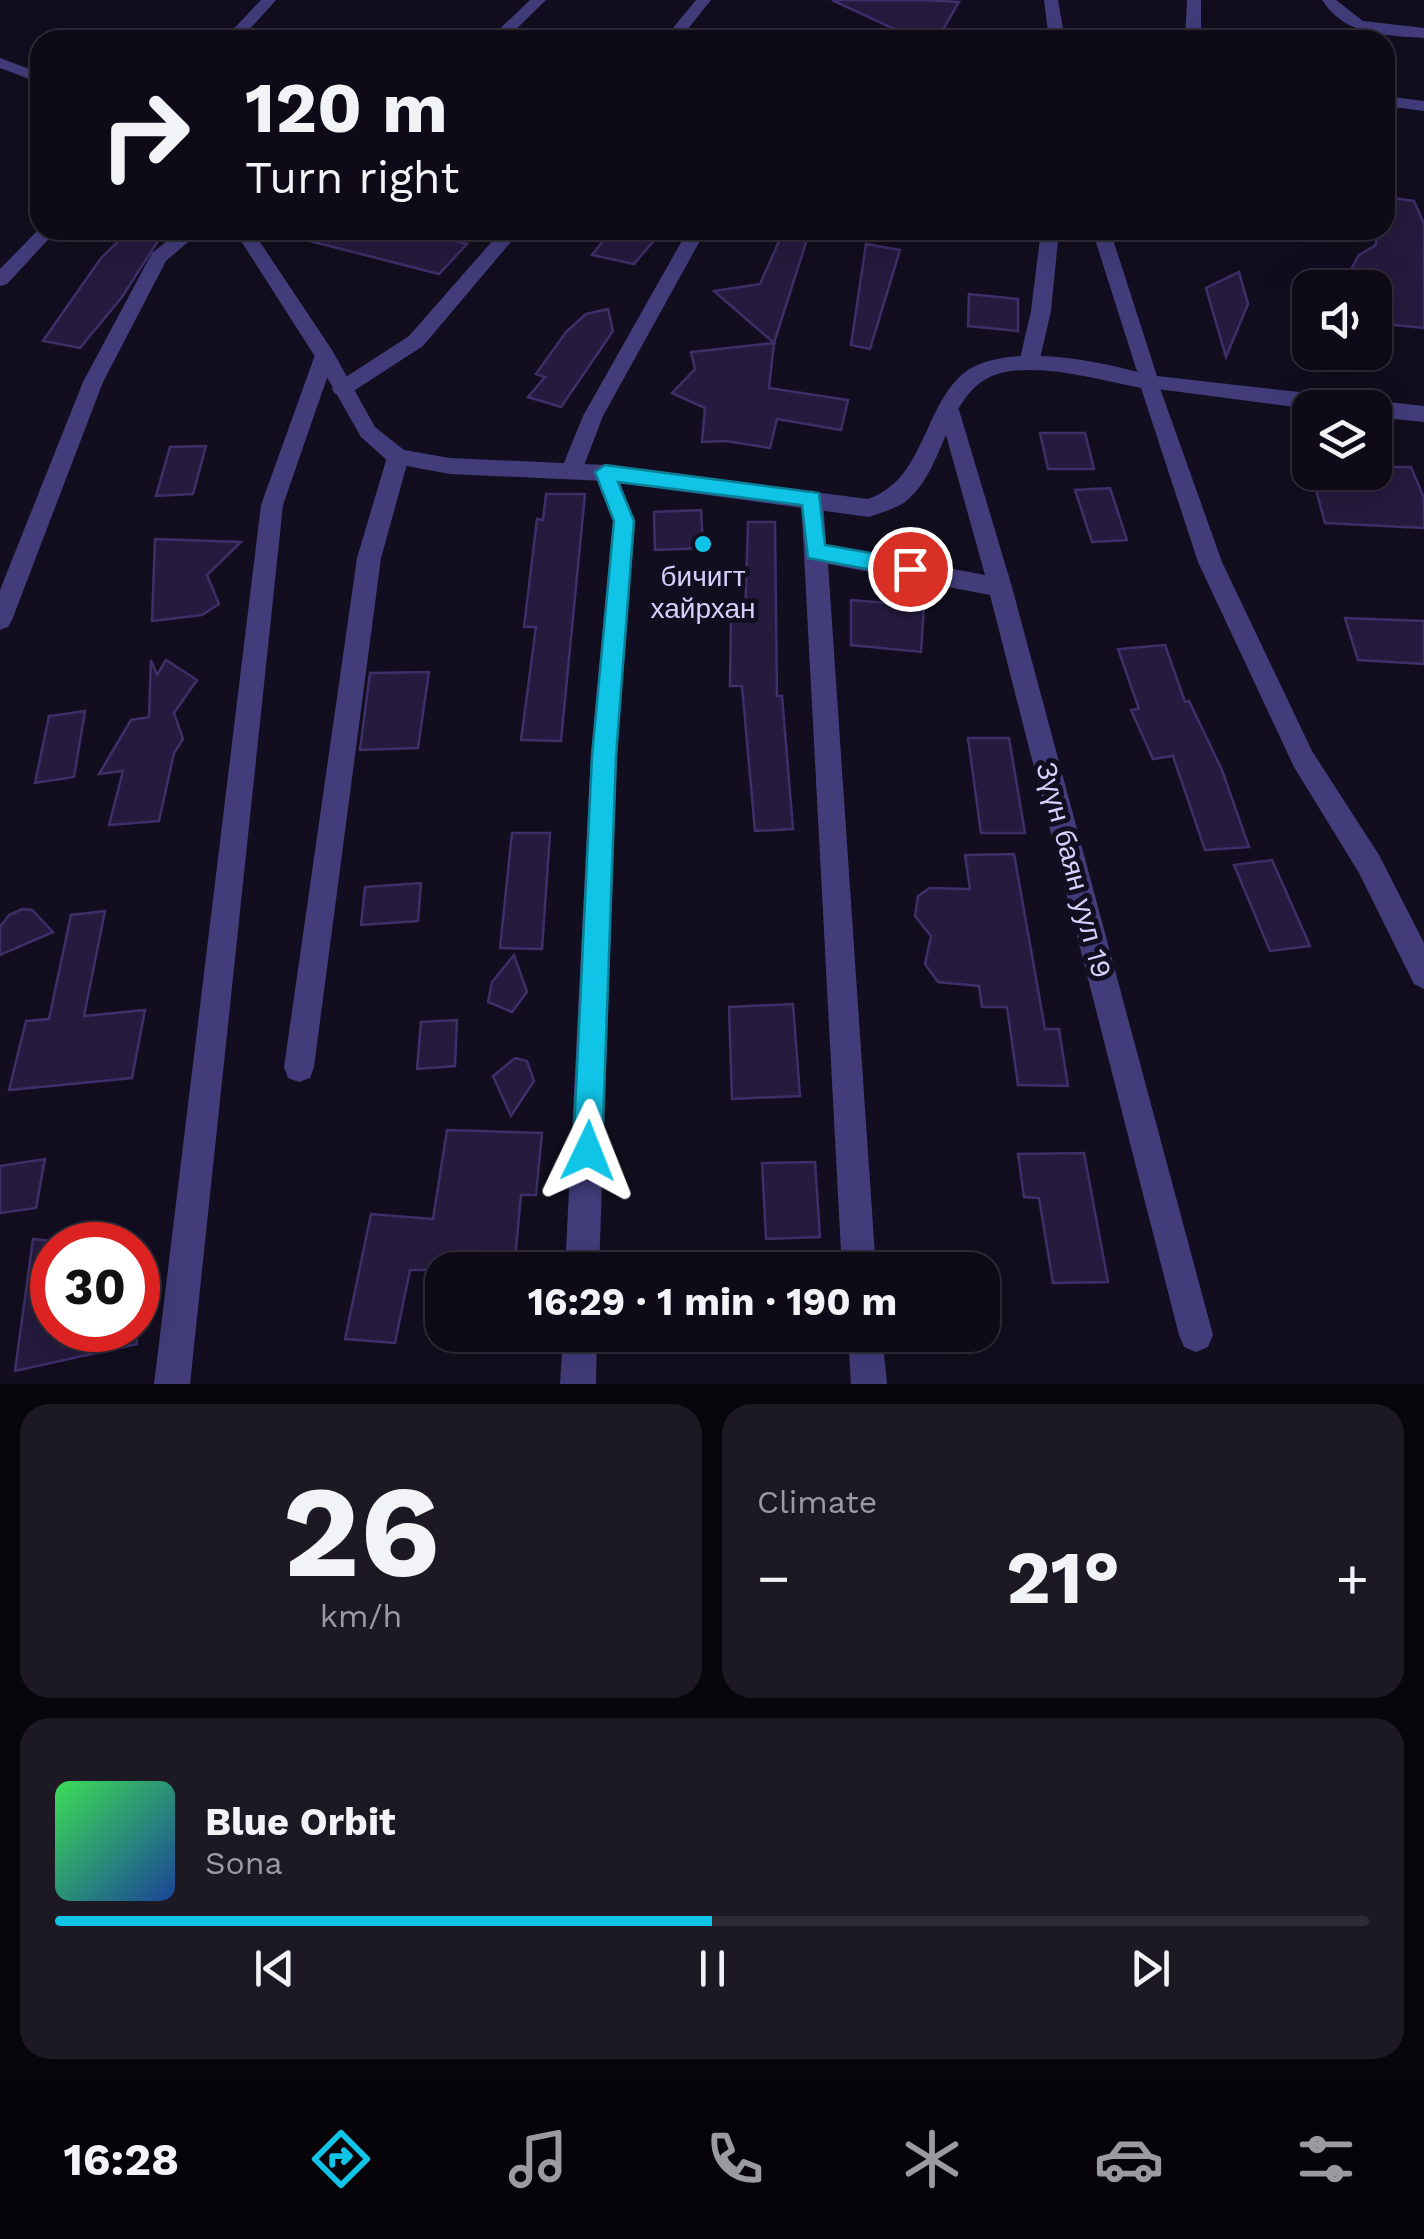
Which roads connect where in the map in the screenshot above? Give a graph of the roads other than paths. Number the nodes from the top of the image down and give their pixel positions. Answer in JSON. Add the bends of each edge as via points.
{"nodes":[{"id":1,"x":269,"y":0,"type":"edge"},
{"id":2,"x":540,"y":0,"type":"edge"},
{"id":3,"x":704,"y":0,"type":"edge"},
{"id":4,"x":1050,"y":0,"type":"edge"},
{"id":5,"x":1194,"y":0,"type":"edge"},
{"id":6,"x":1329,"y":0,"type":"edge"},
{"id":7,"x":240,"y":30,"type":"edge"},
{"id":8,"x":507,"y":30,"type":"edge"},
{"id":9,"x":679,"y":30,"type":"edge"},
{"id":10,"x":1056,"y":30,"type":"edge"},
{"id":11,"x":1192,"y":30,"type":"edge"},
{"id":12,"x":1424,"y":33,"type":"edge"},
{"id":13,"x":0,"y":62,"type":"edge"},
{"id":14,"x":30,"y":74,"type":"edge"},
{"id":15,"x":1395,"y":102,"type":"edge"},
{"id":16,"x":1424,"y":106,"type":"edge"},
{"id":17,"x":38,"y":240,"type":"edge"},
{"id":18,"x":181,"y":240,"type":"edge"},
{"id":19,"x":255,"y":240,"type":"edge"},
{"id":20,"x":503,"y":240,"type":"edge"},
{"id":21,"x":691,"y":240,"type":"edge"},
{"id":22,"x":1049,"y":240,"type":"edge"},
{"id":23,"x":1104,"y":240,"type":"edge"},
{"id":24,"x":0,"y":280,"type":"edge"},
{"id":25,"x":325,"y":355,"type":"junction"},
{"id":26,"x":1029,"y":364,"type":"junction"},
{"id":27,"x":1149,"y":382,"type":"junction"},
{"id":28,"x":342,"y":389,"type":"junction"},
{"id":29,"x":1292,"y":399,"type":"edge"},
{"id":30,"x":949,"y":410,"type":"junction"},
{"id":31,"x":1392,"y":411,"type":"edge"},
{"id":32,"x":1424,"y":414,"type":"edge"},
{"id":33,"x":398,"y":457,"type":"junction"},
{"id":34,"x":572,"y":470,"type":"junction"},
{"id":35,"x":605,"y":472,"type":"junction"},
{"id":36,"x":812,"y":498,"type":"junction"},
{"id":37,"x":815,"y":552,"type":"junction"},
{"id":38,"x":1000,"y":588,"type":"junction"},
{"id":39,"x":0,"y":620,"type":"edge"},
{"id":40,"x":1424,"y":974,"type":"edge"},
{"id":41,"x":300,"y":1067,"type":"dead end"},
{"id":42,"x":583,"y":1252,"type":"edge"},
{"id":43,"x":858,"y":1252,"type":"edge"},
{"id":44,"x":1196,"y":1335,"type":"dead end"},
{"id":45,"x":579,"y":1352,"type":"edge"},
{"id":46,"x":865,"y":1352,"type":"edge"},
{"id":47,"x":172,"y":1384,"type":"edge"},
{"id":48,"x":578,"y":1384,"type":"edge"},
{"id":49,"x":868,"y":1384,"type":"edge"}],
"edges":[{"from":1,"to":7,"type":"street"},
{"from":2,"to":8,"type":"street"},
{"from":3,"to":9,"type":"street"},
{"from":4,"to":10,"type":"street"},
{"from":5,"to":11,"type":"street"},
{"from":6,"to":12,"type":"street","via":[[1348,23]]},
{"from":13,"to":14,"type":"street"},
{"from":15,"to":16,"type":"street"},
{"from":17,"to":24,"type":"street"},
{"from":18,"to":39,"type":"street","via":[[160,257],[94,382]]},
{"from":19,"to":25,"type":"street"},
{"from":20,"to":28,"type":"street","via":[[416,341]]},
{"from":21,"to":34,"type":"street","via":[[593,416]]},
{"from":22,"to":26,"type":"street"},
{"from":23,"to":27,"type":"street"},
{"from":25,"to":28,"type":"street"},
{"from":25,"to":47,"type":"street","via":[[272,505]]},
{"from":26,"to":27,"type":"street"},
{"from":26,"to":30,"type":"street","via":[[990,368],[960,389]]},
{"from":27,"to":29,"type":"street"},
{"from":27,"to":40,"type":"street","via":[[1210,562],[1302,759],[1370,864]]},
{"from":28,"to":33,"type":"street","via":[[368,432]]},
{"from":30,"to":36,"type":"street","via":[[898,495],[869,508]]},
{"from":30,"to":38,"type":"street","name":"Зүүн баян уул 19"},
{"from":31,"to":32,"type":"street"},
{"from":33,"to":34,"type":"street","via":[[450,466]]},
{"from":33,"to":41,"type":"street","via":[[369,558]]},
{"from":34,"to":35,"type":"street"},
{"from":35,"to":36,"type":"street"},
{"from":35,"to":42,"type":"street","via":[[624,521],[604,756]]},
{"from":36,"to":37,"type":"street"},
{"from":37,"to":38,"type":"street"},
{"from":37,"to":43,"type":"street"},
{"from":38,"to":44,"type":"street","name":"Зүүн баян уул 19"},
{"from":45,"to":48,"type":"street"},
{"from":46,"to":49,"type":"street"}]}
